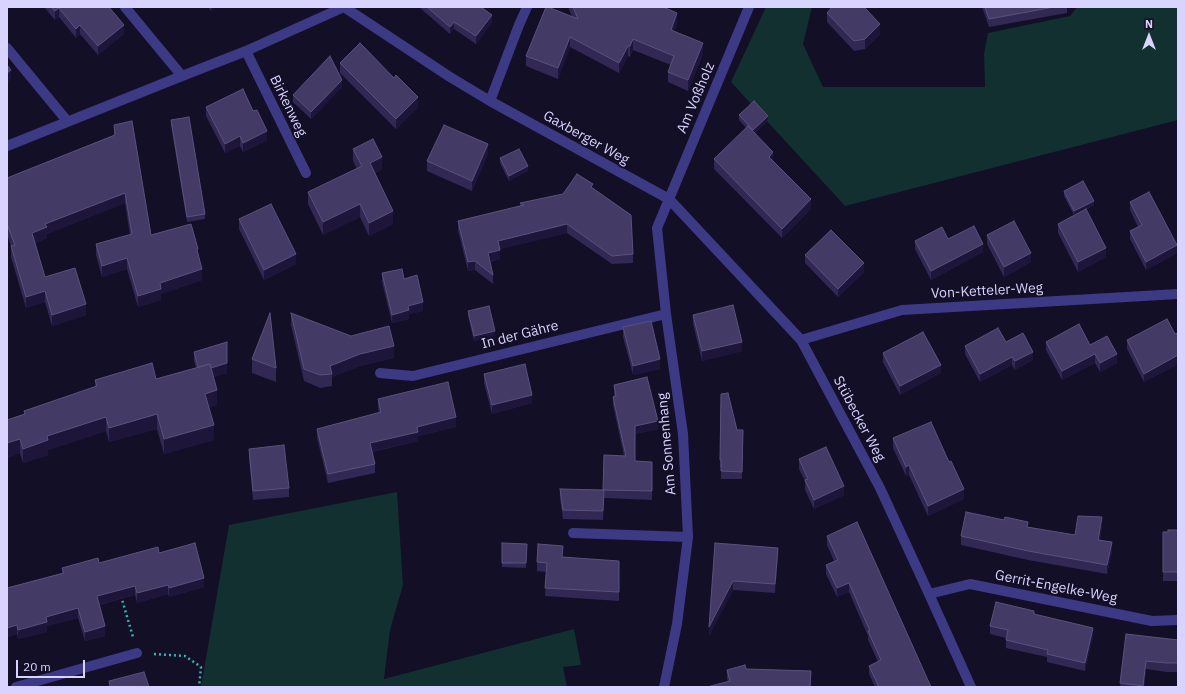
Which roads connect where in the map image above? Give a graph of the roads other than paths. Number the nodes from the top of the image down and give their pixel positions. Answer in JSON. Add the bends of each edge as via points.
{"nodes":[{"id":1,"x":125,"y":7,"type":"edge"},
{"id":2,"x":344,"y":7,"type":"edge"},
{"id":3,"x":527,"y":7,"type":"edge"},
{"id":4,"x":749,"y":7,"type":"edge"},
{"id":5,"x":7,"y":48,"type":"edge"},
{"id":6,"x":246,"y":51,"type":"junction"},
{"id":7,"x":182,"y":76,"type":"junction"},
{"id":8,"x":490,"y":101,"type":"junction"},
{"id":9,"x":68,"y":122,"type":"junction"},
{"id":10,"x":7,"y":146,"type":"edge"},
{"id":11,"x":306,"y":173,"type":"dead end"},
{"id":12,"x":669,"y":199,"type":"junction"},
{"id":13,"x":1178,"y":294,"type":"edge"},
{"id":14,"x":666,"y":314,"type":"junction"},
{"id":15,"x":801,"y":340,"type":"junction"},
{"id":16,"x":380,"y":373,"type":"dead end"},
{"id":17,"x":573,"y":533,"type":"dead end"},
{"id":18,"x":688,"y":537,"type":"junction"},
{"id":19,"x":929,"y":594,"type":"junction"},
{"id":20,"x":1178,"y":620,"type":"edge"},
{"id":21,"x":137,"y":653,"type":"road end"},
{"id":22,"x":16,"y":687,"type":"edge"},
{"id":23,"x":664,"y":687,"type":"edge"},
{"id":24,"x":971,"y":687,"type":"edge"}],
"edges":[{"from":1,"to":7,"type":"street"},
{"from":2,"to":6,"type":"street"},
{"from":2,"to":8,"type":"street","name":"Gaxberger Weg"},
{"from":3,"to":8,"type":"street"},
{"from":4,"to":12,"type":"street","name":"Am Voßholz"},
{"from":5,"to":9,"type":"street"},
{"from":6,"to":7,"type":"street"},
{"from":6,"to":11,"type":"street","name":"Birkenweg"},
{"from":7,"to":9,"type":"street"},
{"from":8,"to":12,"type":"street","name":"Gaxberger Weg"},
{"from":9,"to":10,"type":"street"},
{"from":12,"to":14,"type":"street","name":"Am Sonnenhang","via":[[657,228]]},
{"from":12,"to":15,"type":"street","name":"Stübecker Weg"},
{"from":13,"to":15,"type":"street","name":"Von-Ketteler-Weg","via":[[902,310]]},
{"from":14,"to":16,"type":"street","name":"In der Gähre","via":[[413,376]]},
{"from":14,"to":18,"type":"street","name":"Am Sonnenhang","via":[[683,434]]},
{"from":15,"to":19,"type":"street","name":"Stübecker Weg","via":[[880,488]]},
{"from":17,"to":18,"type":"street"},
{"from":18,"to":23,"type":"street","name":"Am Sonnenhang","via":[[677,624]]},
{"from":19,"to":20,"type":"street","name":"Gerrit-Engelke-Weg","via":[[970,584],[1152,621]]},
{"from":19,"to":24,"type":"street","name":"Stübecker Weg"},
{"from":21,"to":22,"type":"street"}]}
